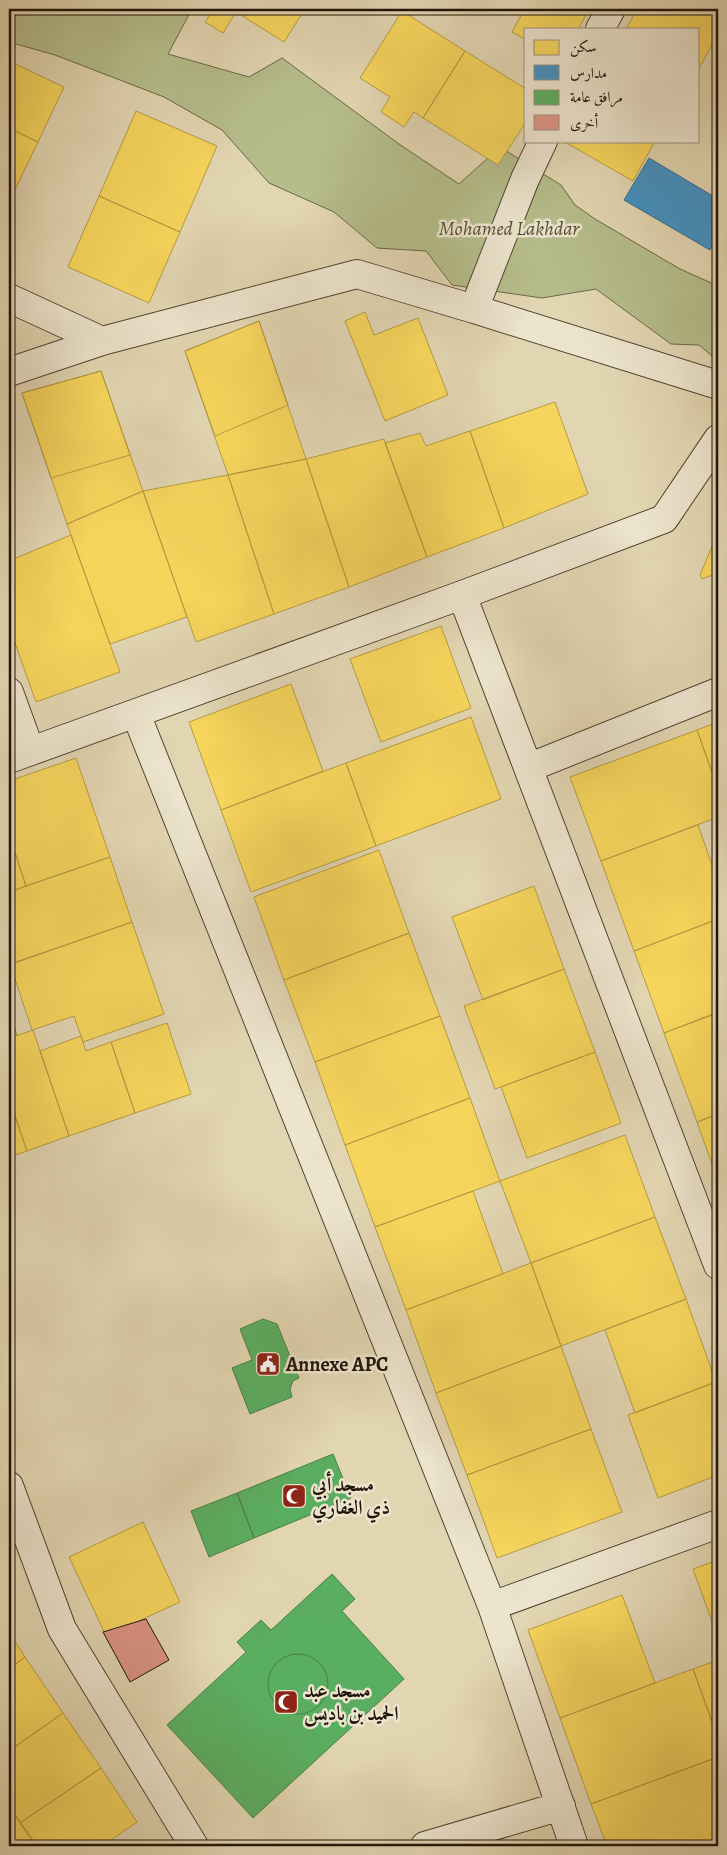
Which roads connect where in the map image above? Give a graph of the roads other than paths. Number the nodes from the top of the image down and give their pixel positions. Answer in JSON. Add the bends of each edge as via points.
{"nodes":[{"id":1,"x":611,"y":9,"type":"edge"},
{"id":2,"x":601,"y":28,"type":"edge"},
{"id":3,"x":543,"y":142,"type":"edge"},
{"id":4,"x":9,"y":298,"type":"edge"},
{"id":5,"x":474,"y":309,"type":"junction"},
{"id":6,"x":102,"y":341,"type":"junction"},
{"id":7,"x":9,"y":372,"type":"edge"},
{"id":8,"x":718,"y":385,"type":"edge"},
{"id":9,"x":718,"y":439,"type":"edge"},
{"id":10,"x":462,"y":595,"type":"junction"},
{"id":11,"x":9,"y":692,"type":"edge"},
{"id":12,"x":718,"y":692,"type":"edge"},
{"id":13,"x":136,"y":714,"type":"junction"},
{"id":14,"x":19,"y":755,"type":"edge"},
{"id":15,"x":528,"y":768,"type":"junction"},
{"id":16,"x":718,"y":1265,"type":"edge"},
{"id":17,"x":9,"y":1486,"type":"edge"},
{"id":18,"x":718,"y":1524,"type":"edge"},
{"id":19,"x":492,"y":1606,"type":"junction"},
{"id":20,"x":561,"y":1806,"type":"junction"},
{"id":21,"x":194,"y":1846,"type":"edge"},
{"id":22,"x":425,"y":1846,"type":"edge"},
{"id":23,"x":574,"y":1846,"type":"edge"}],
"edges":[{"from":1,"to":2,"type":"street"},
{"from":3,"to":5,"type":"street"},
{"from":4,"to":6,"type":"street"},
{"from":5,"to":6,"type":"street","via":[[357,274]]},
{"from":5,"to":8,"type":"street"},
{"from":6,"to":7,"type":"street"},
{"from":9,"to":10,"type":"street","via":[[664,518]]},
{"from":10,"to":13,"type":"street"},
{"from":10,"to":15,"type":"street"},
{"from":11,"to":14,"type":"street"},
{"from":12,"to":15,"type":"street"},
{"from":13,"to":14,"type":"street"},
{"from":13,"to":19,"type":"street"},
{"from":15,"to":16,"type":"street"},
{"from":17,"to":21,"type":"street","via":[[62,1629]]},
{"from":18,"to":19,"type":"street"},
{"from":19,"to":20,"type":"street"},
{"from":20,"to":22,"type":"street"},
{"from":20,"to":23,"type":"street"}]}
